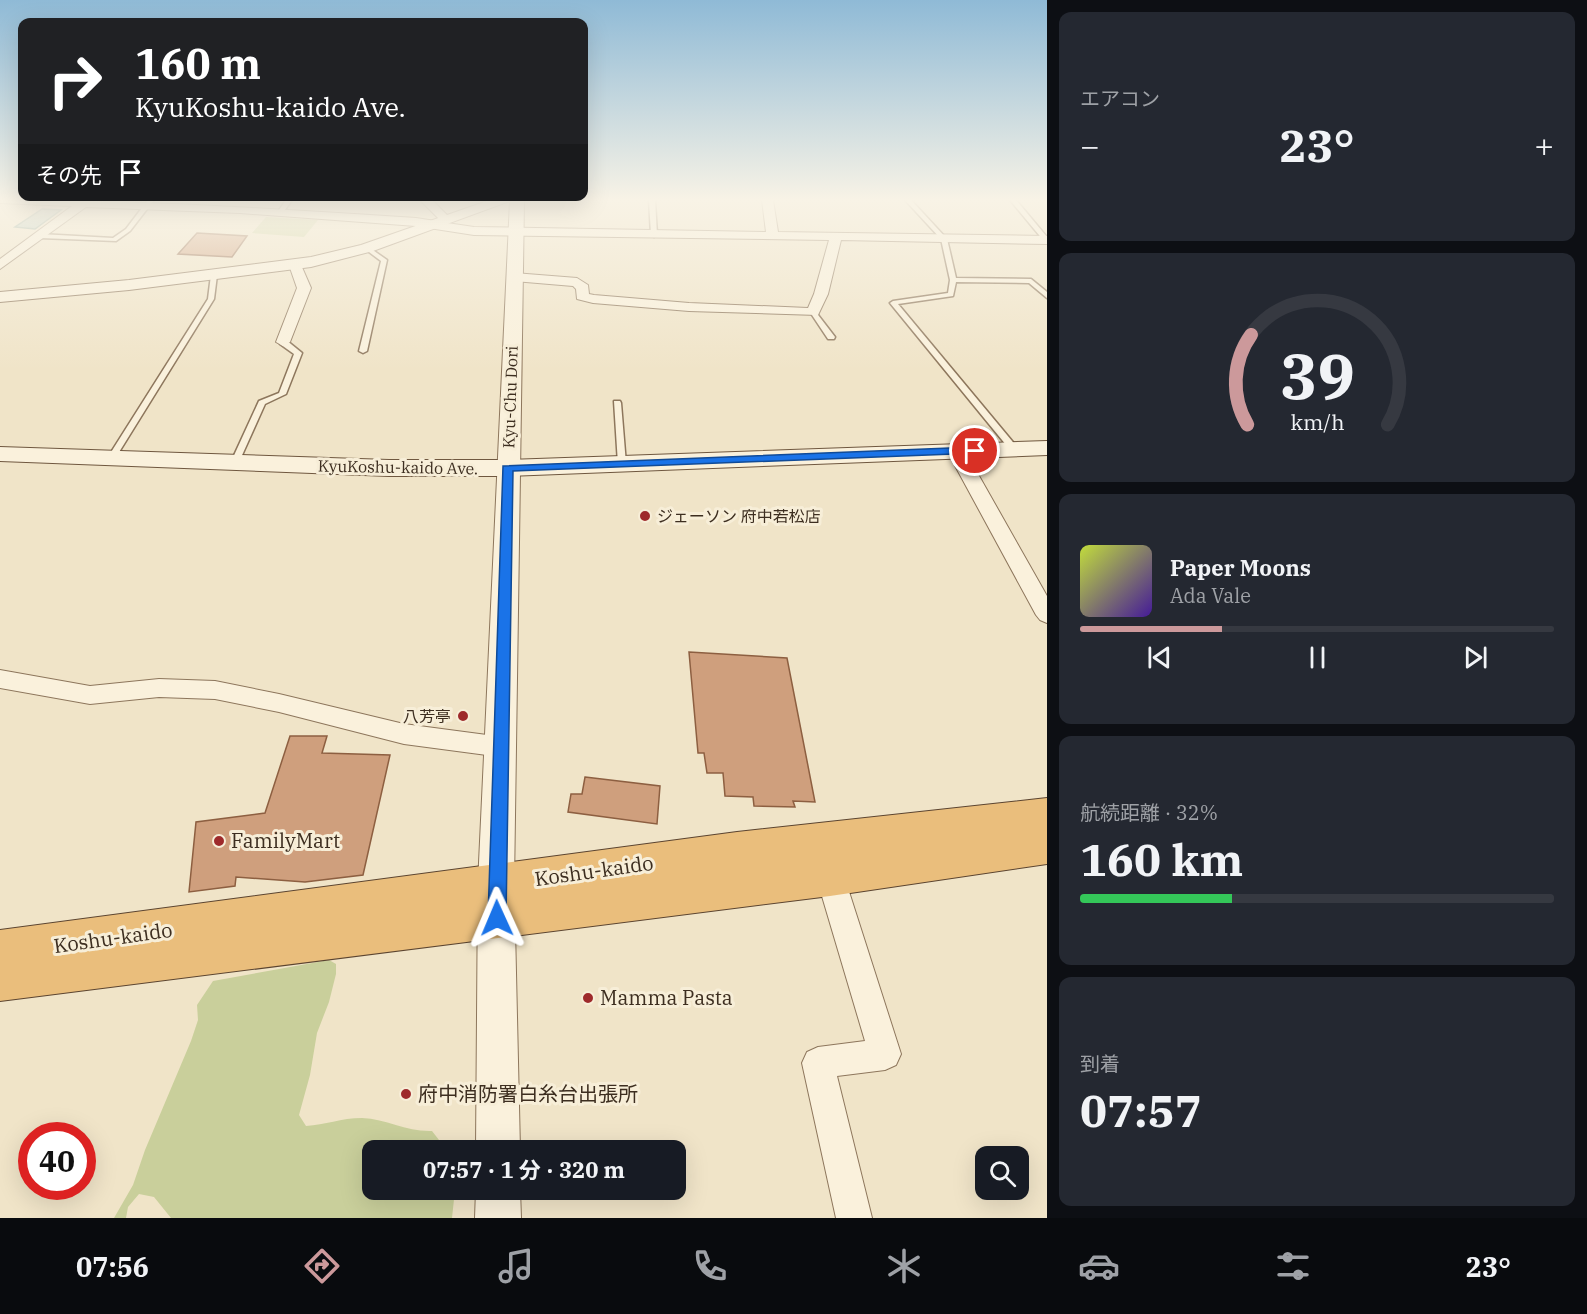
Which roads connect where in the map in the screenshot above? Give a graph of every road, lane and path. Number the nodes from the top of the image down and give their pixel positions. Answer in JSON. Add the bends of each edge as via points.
{"nodes":[{"id":1,"x":330,"y":257,"type":"edge"},
{"id":2,"x":380,"y":257,"type":"edge"},
{"id":3,"x":515,"y":257,"type":"edge"},
{"id":4,"x":831,"y":257,"type":"edge"},
{"id":5,"x":948,"y":257,"type":"edge"},
{"id":6,"x":295,"y":265,"type":"junction"},
{"id":7,"x":214,"y":275,"type":"junction"},
{"id":8,"x":514,"y":277,"type":"junction"},
{"id":9,"x":953,"y":280,"type":"junction"},
{"id":10,"x":1047,"y":296,"type":"edge"},
{"id":11,"x":0,"y":297,"type":"edge"},
{"id":12,"x":813,"y":312,"type":"junction"},
{"id":13,"x":831,"y":337,"type":"dead end"},
{"id":14,"x":283,"y":342,"type":"joint"},
{"id":15,"x":363,"y":351,"type":"dead end"},
{"id":16,"x":617,"y":403,"type":"dead end"},
{"id":17,"x":1047,"y":448,"type":"edge"},
{"id":18,"x":1014,"y":449,"type":"junction"},
{"id":19,"x":956,"y":452,"type":"junction"},
{"id":20,"x":0,"y":454,"type":"edge"},
{"id":21,"x":111,"y":458,"type":"junction"},
{"id":22,"x":235,"y":462,"type":"junction"},
{"id":23,"x":622,"y":464,"type":"junction"},
{"id":24,"x":507,"y":468,"type":"junction"},
{"id":25,"x":1047,"y":615,"type":"edge"},
{"id":26,"x":0,"y":679,"type":"edge"},
{"id":27,"x":502,"y":747,"type":"junction"},
{"id":28,"x":1047,"y":816,"type":"edge"},
{"id":29,"x":1047,"y":845,"type":"edge"},
{"id":30,"x":830,"y":876,"type":"junction"},
{"id":31,"x":497,"y":901,"type":"junction"},
{"id":32,"x":0,"y":953,"type":"edge"},
{"id":33,"x":0,"y":978,"type":"edge"},
{"id":34,"x":498,"y":1140,"type":"edge"},
{"id":35,"x":498,"y":1200,"type":"edge"},
{"id":36,"x":498,"y":1218,"type":"edge"},
{"id":37,"x":854,"y":1218,"type":"edge"}],
"edges":[{"from":1,"to":6,"type":"street"},
{"from":2,"to":15,"type":"lane","via":[[384,260]]},
{"from":3,"to":8,"type":"street","name":"Kyu-Chu Dori"},
{"from":4,"to":12,"type":"street"},
{"from":5,"to":9,"type":"lane"},
{"from":6,"to":7,"type":"street"},
{"from":6,"to":14,"type":"street","via":[[304,288]]},
{"from":7,"to":11,"type":"street"},
{"from":7,"to":21,"type":"lane","via":[[211,299]]},
{"from":8,"to":12,"type":"street","via":[[577,282],[583,288],[582,296],[593,299]]},
{"from":8,"to":24,"type":"street","name":"Kyu-Chu Dori"},
{"from":9,"to":10,"type":"lane","via":[[1031,280]]},
{"from":9,"to":18,"type":"lane","via":[[951,296],[893,303]]},
{"from":12,"to":13,"type":"lane"},
{"from":14,"to":22,"type":"lane","via":[[298,353],[282,394],[262,403]]},
{"from":16,"to":23,"type":"lane"},
{"from":17,"to":18,"type":"main road","name":"KyuKoshu-kaido Ave."},
{"from":18,"to":19,"type":"main road","name":"KyuKoshu-kaido Ave."},
{"from":19,"to":23,"type":"main road","name":"KyuKoshu-kaido Ave."},
{"from":19,"to":25,"type":"street"},
{"from":20,"to":21,"type":"main road","name":"KyuKoshu-kaido Ave."},
{"from":21,"to":22,"type":"main road","name":"KyuKoshu-kaido Ave."},
{"from":22,"to":24,"type":"main road","name":"KyuKoshu-kaido Ave."},
{"from":23,"to":24,"type":"main road","name":"KyuKoshu-kaido Ave."},
{"from":24,"to":27,"type":"street","name":"Kyu-Chu Dori"},
{"from":26,"to":27,"type":"street","via":[[90,695],[159,688],[215,690],[404,734]]},
{"from":27,"to":31,"type":"street","name":"Kyu-Chu Dori"},
{"from":28,"to":31,"type":"highway","name":"Koshu-kaido","via":[[736,851]]},
{"from":29,"to":30,"type":"highway","name":"Koshu-kaido"},
{"from":30,"to":31,"type":"highway","name":"Koshu-kaido"},
{"from":30,"to":37,"type":"street","via":[[885,1054],[818,1063]]},
{"from":31,"to":32,"type":"highway","name":"Koshu-kaido"},
{"from":31,"to":33,"type":"highway","name":"Koshu-kaido"},
{"from":31,"to":34,"type":"street","name":"Kyu-Chu Dori"},
{"from":35,"to":36,"type":"street"}]}
